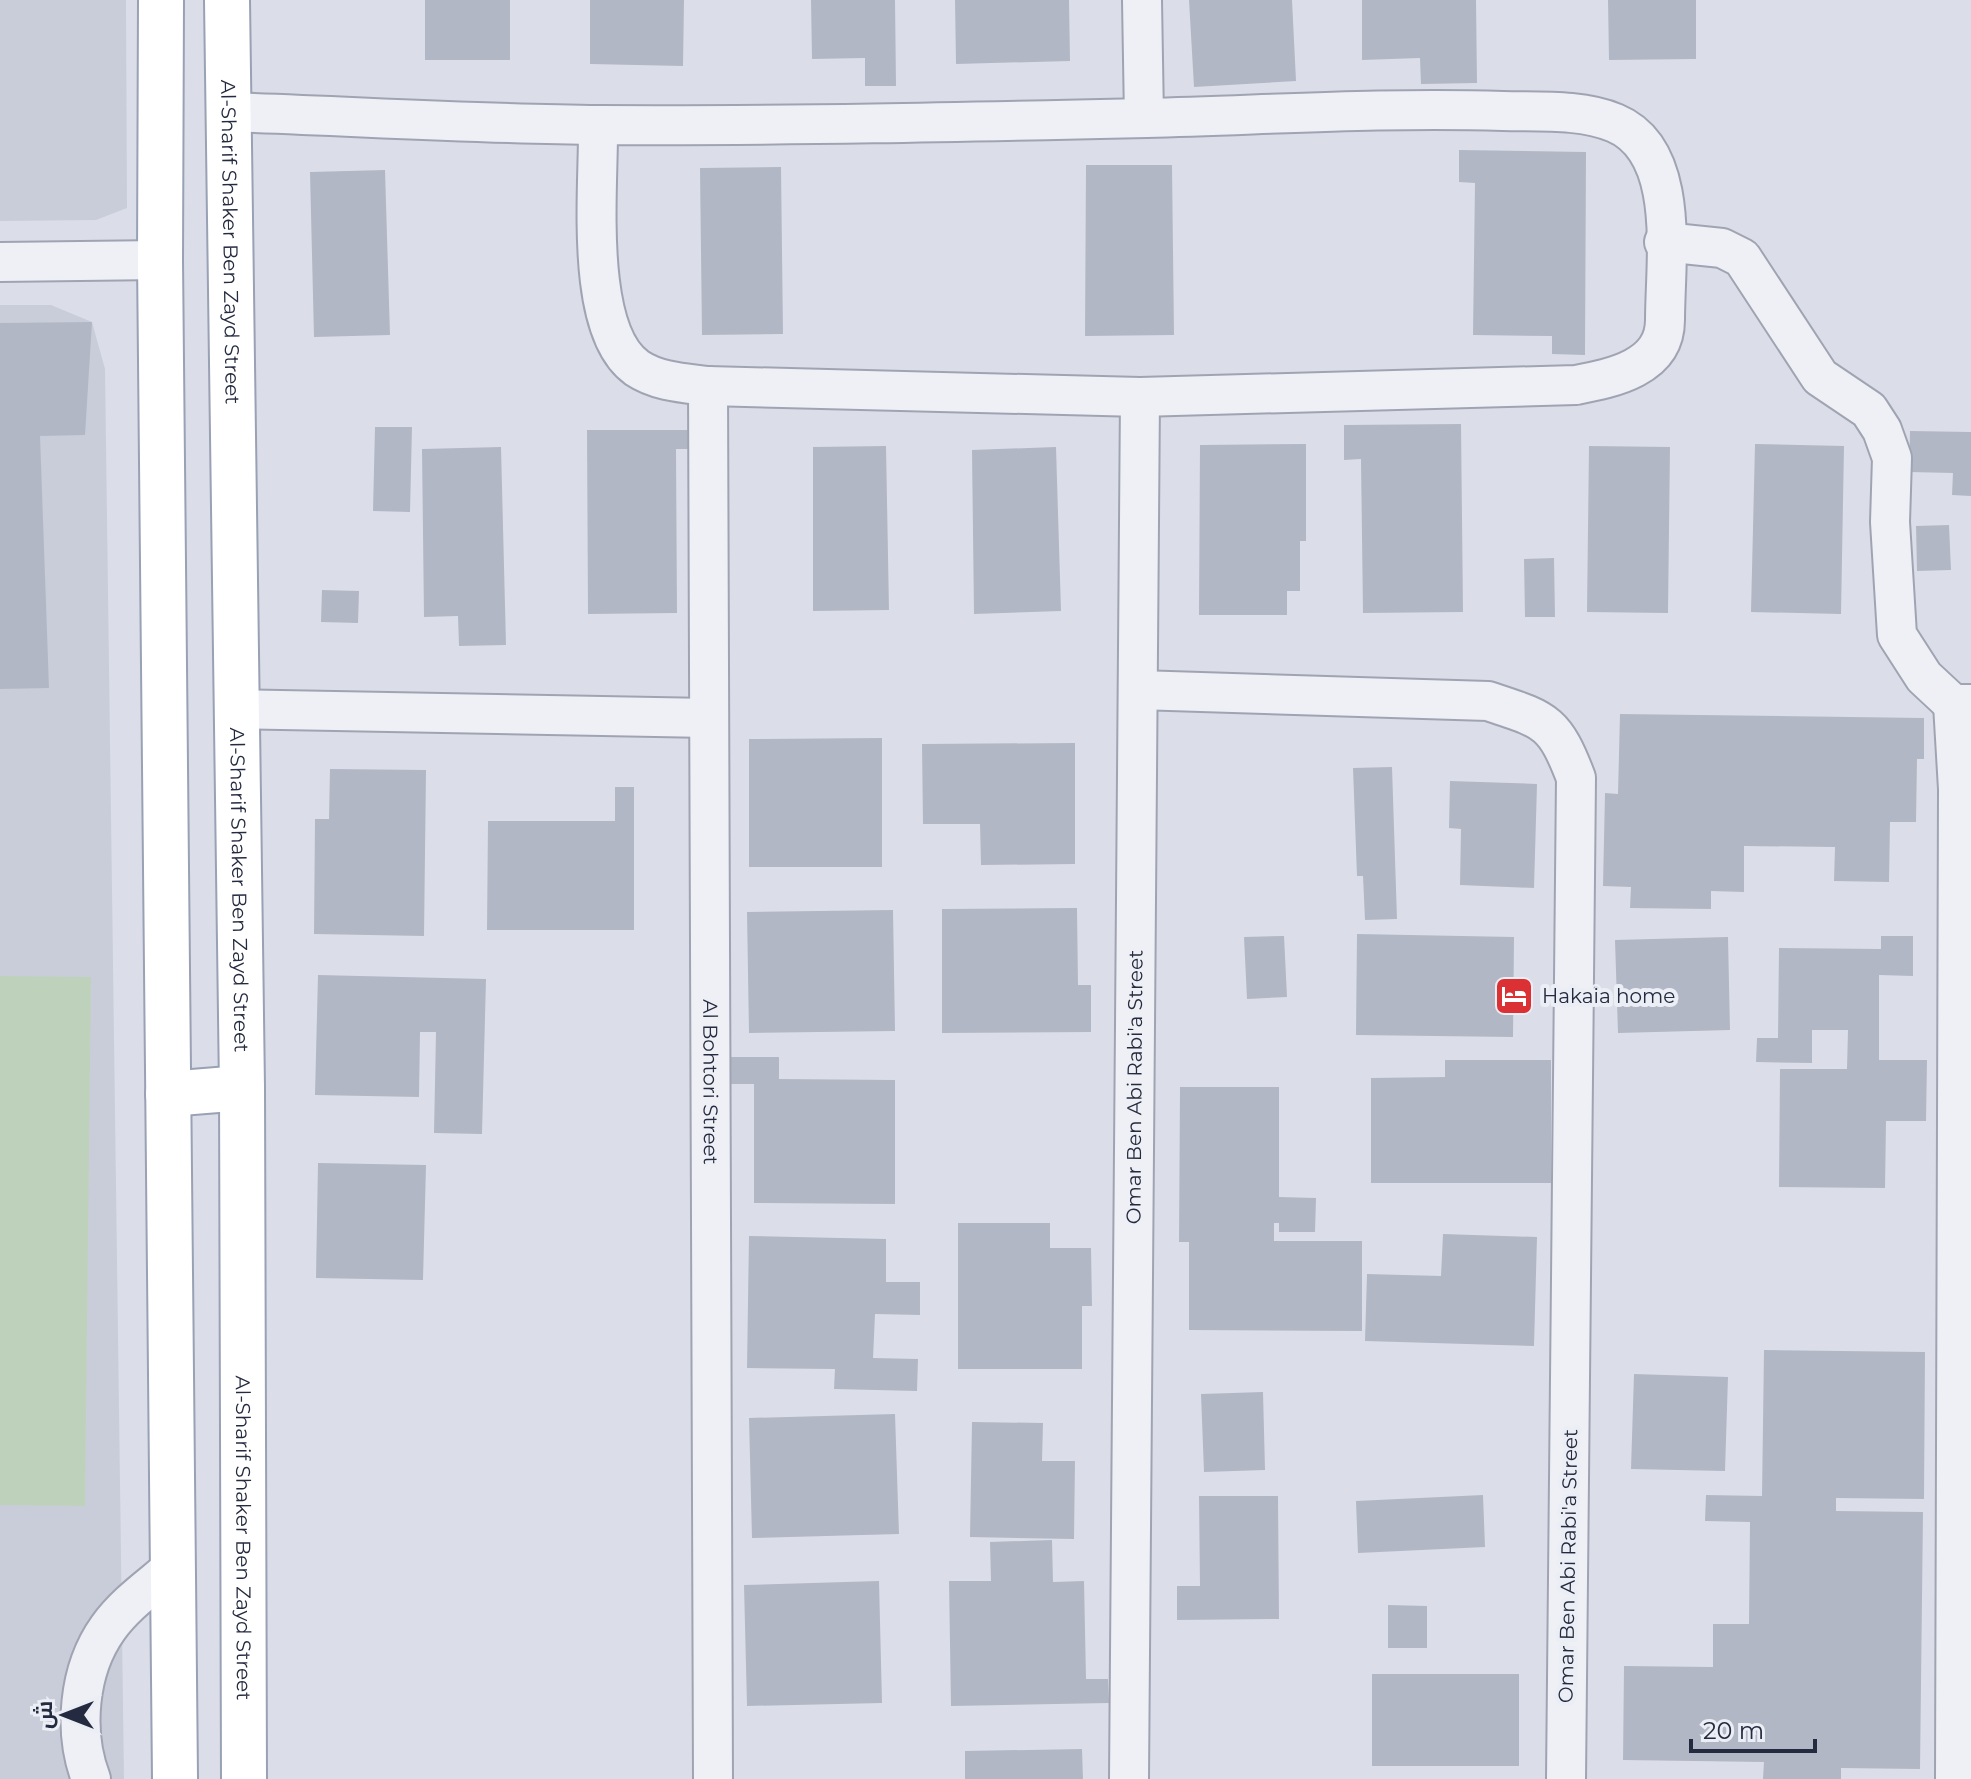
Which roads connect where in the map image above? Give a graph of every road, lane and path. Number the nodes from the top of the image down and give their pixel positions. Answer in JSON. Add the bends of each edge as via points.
{"nodes":[{"id":1,"x":161,"y":0,"type":"edge"},
{"id":2,"x":227,"y":0,"type":"edge"},
{"id":3,"x":1142,"y":0,"type":"edge"},
{"id":4,"x":226,"y":112,"type":"junction"},
{"id":5,"x":1144,"y":118,"type":"junction"},
{"id":6,"x":598,"y":125,"type":"junction"},
{"id":7,"x":1664,"y":242,"type":"junction"},
{"id":8,"x":160,"y":260,"type":"junction"},
{"id":9,"x":0,"y":262,"type":"edge"},
{"id":10,"x":708,"y":386,"type":"junction"},
{"id":11,"x":1140,"y":397,"type":"junction"},
{"id":12,"x":1138,"y":690,"type":"junction"},
{"id":13,"x":1962,"y":704,"type":"edge"},
{"id":14,"x":234,"y":709,"type":"junction"},
{"id":15,"x":709,"y":718,"type":"junction"},
{"id":16,"x":242,"y":1088,"type":"junction"},
{"id":17,"x":168,"y":1094,"type":"junction"},
{"id":18,"x":172,"y":1568,"type":"junction"},
{"id":19,"x":91,"y":1779,"type":"edge"},
{"id":20,"x":175,"y":1779,"type":"edge"},
{"id":21,"x":244,"y":1779,"type":"edge"},
{"id":22,"x":713,"y":1779,"type":"edge"},
{"id":23,"x":1129,"y":1779,"type":"edge"},
{"id":24,"x":1566,"y":1779,"type":"edge"},
{"id":25,"x":1955,"y":1779,"type":"edge"}],
"edges":[{"from":1,"to":8,"type":"main road"},
{"from":2,"to":4,"type":"main road","name":"Al-Sharif Shaker Ben Zayd Street"},
{"from":3,"to":5,"type":"street"},
{"from":4,"to":6,"type":"street"},
{"from":4,"to":14,"type":"main road","name":"Al-Sharif Shaker Ben Zayd Street"},
{"from":5,"to":6,"type":"street"},
{"from":5,"to":7,"type":"street","via":[[1441,109],[1571,113],[1616,123],[1656,159],[1664,188]]},
{"from":6,"to":10,"type":"street","via":[[604,314],[617,348],[637,368],[663,380]]},
{"from":7,"to":11,"type":"street","via":[[1665,329],[1652,356],[1620,377],[1576,385]]},
{"from":7,"to":13,"type":"street","via":[[1722,248],[1742,258],[1820,377],[1869,410],[1882,430],[1892,458],[1897,635],[1924,677]]},
{"from":8,"to":9,"type":"street"},
{"from":8,"to":17,"type":"main road"},
{"from":10,"to":11,"type":"street"},
{"from":10,"to":15,"type":"street","name":"Al Bohtori Street"},
{"from":11,"to":12,"type":"street","name":"Omar Ben Abi Rabi'a Street"},
{"from":12,"to":23,"type":"street","name":"Omar Ben Abi Rabi'a Street"},
{"from":12,"to":24,"type":"street","name":"Omar Ben Abi Rabi'a Street","via":[[1488,701],[1533,717],[1560,738],[1576,778]]},
{"from":13,"to":25,"type":"street"},
{"from":14,"to":15,"type":"street"},
{"from":14,"to":16,"type":"main road","name":"Al-Sharif Shaker Ben Zayd Street"},
{"from":15,"to":22,"type":"street","name":"Al Bohtori Street"},
{"from":16,"to":17,"type":"main road"},
{"from":16,"to":21,"type":"main road","name":"Al-Sharif Shaker Ben Zayd Street"},
{"from":17,"to":18,"type":"main road"},
{"from":18,"to":19,"type":"street","via":[[107,1629],[89,1665],[80,1709]]},
{"from":18,"to":20,"type":"main road"}]}
